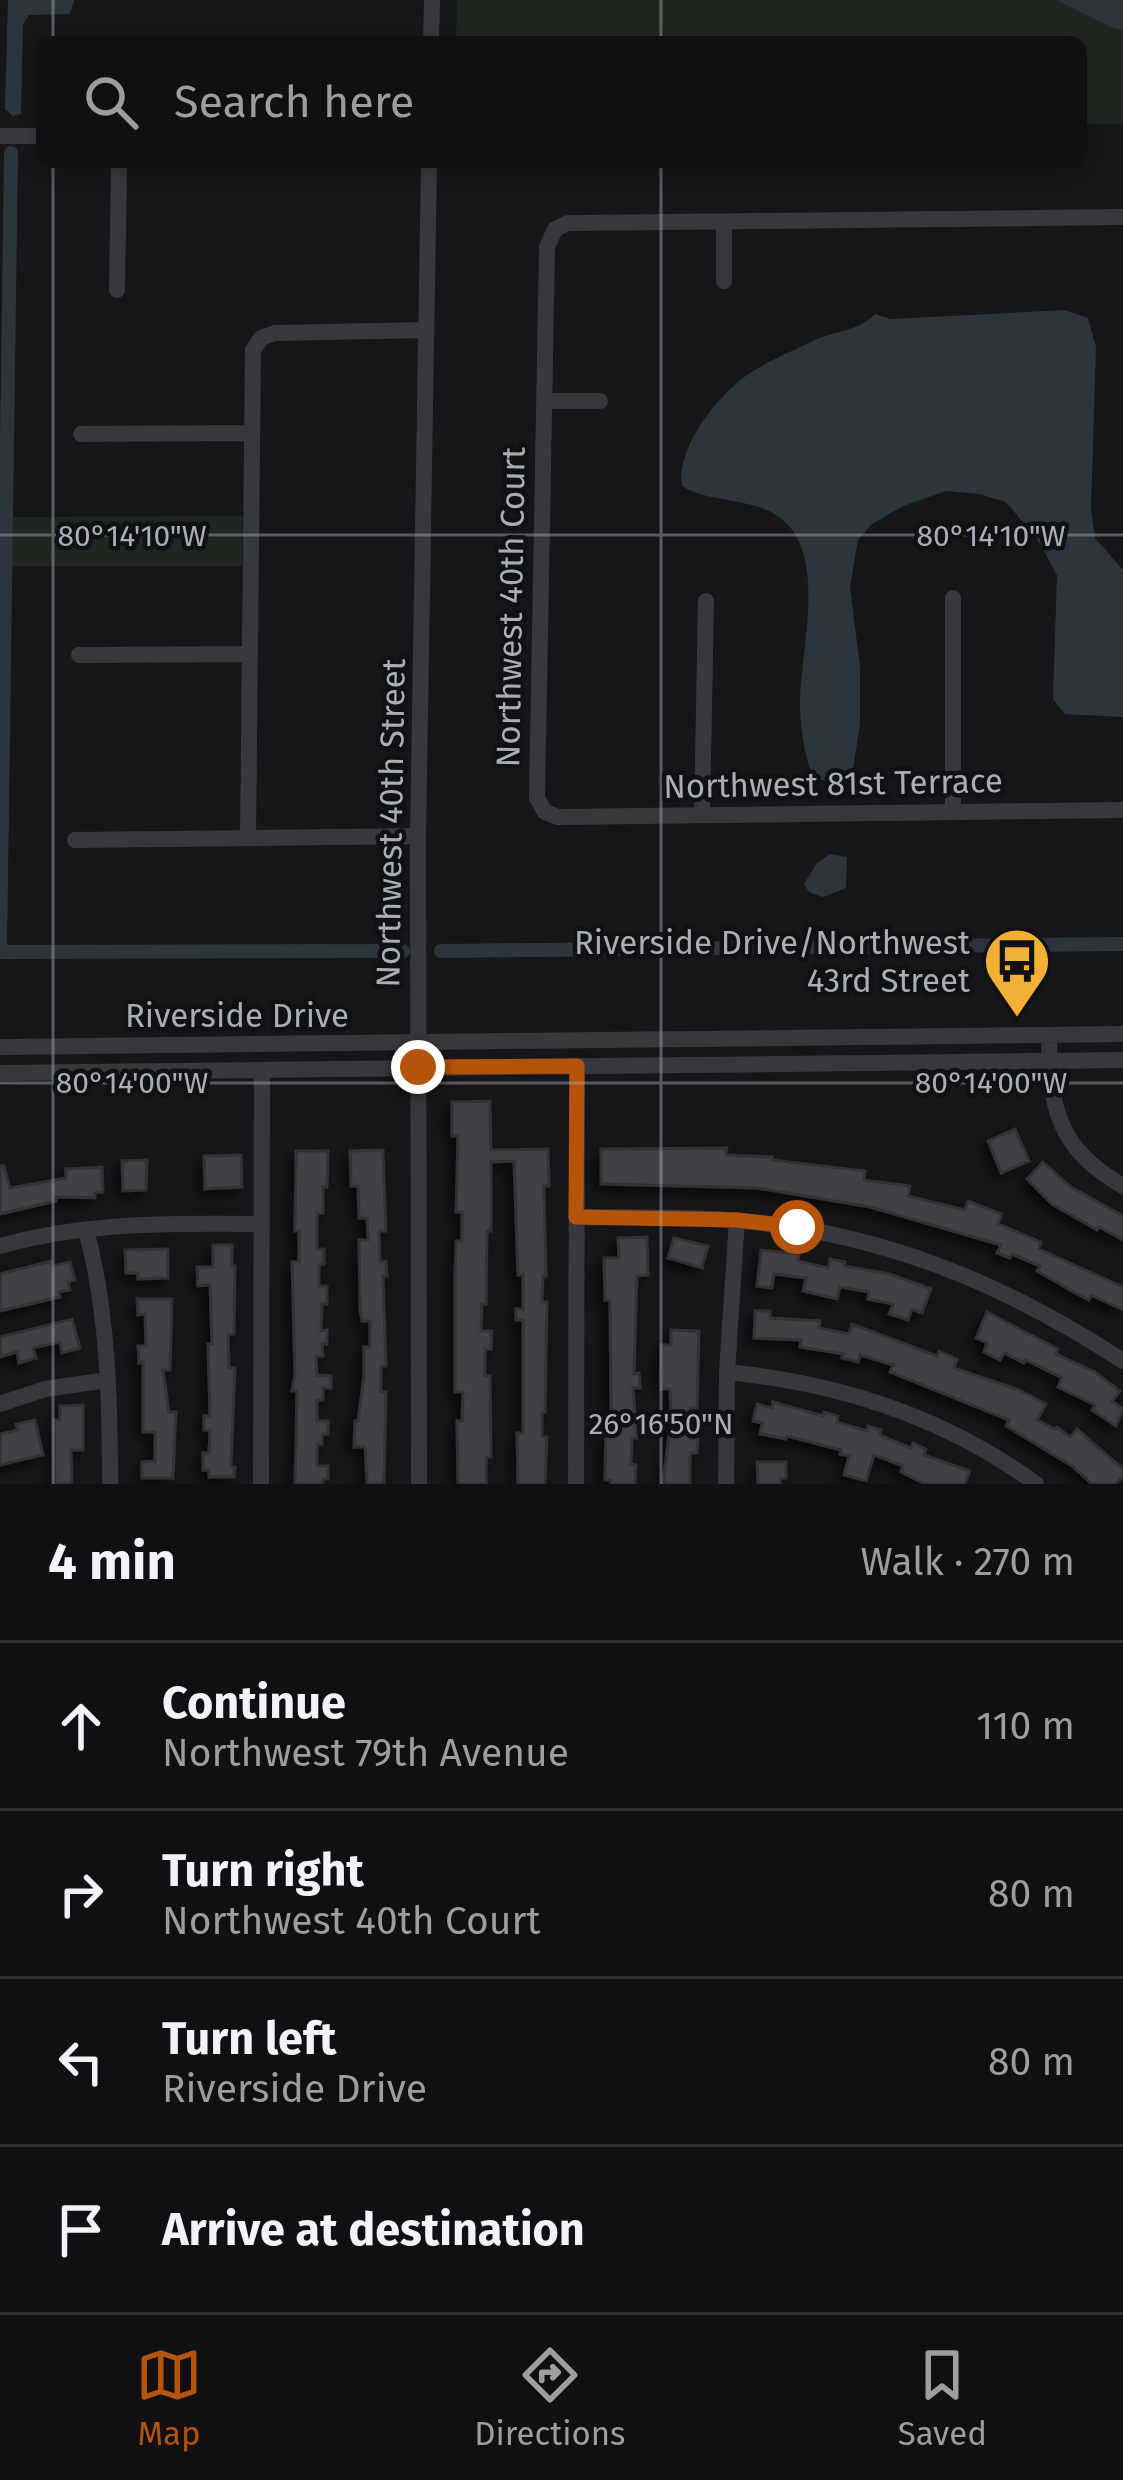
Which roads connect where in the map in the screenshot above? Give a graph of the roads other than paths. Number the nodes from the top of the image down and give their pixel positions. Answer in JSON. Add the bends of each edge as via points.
{"nodes":[{"id":1,"x":432,"y":0,"type":"edge"},
{"id":2,"x":431,"y":36,"type":"edge"},
{"id":3,"x":0,"y":136,"type":"edge"},
{"id":4,"x":36,"y":136,"type":"edge"},
{"id":5,"x":119,"y":168,"type":"edge"},
{"id":6,"x":429,"y":168,"type":"edge"},
{"id":7,"x":1123,"y":217,"type":"edge"},
{"id":8,"x":724,"y":223,"type":"junction"},
{"id":9,"x":724,"y":281,"type":"dead end"},
{"id":10,"x":118,"y":290,"type":"dead end"},
{"id":11,"x":426,"y":330,"type":"junction"},
{"id":12,"x":544,"y":401,"type":"junction"},
{"id":13,"x":600,"y":401,"type":"dead end"},
{"id":14,"x":251,"y":433,"type":"junction"},
{"id":15,"x":81,"y":434,"type":"dead end"},
{"id":16,"x":953,"y":598,"type":"dead end"},
{"id":17,"x":706,"y":602,"type":"dead end"},
{"id":18,"x":248,"y":654,"type":"junction"},
{"id":19,"x":79,"y":655,"type":"dead end"},
{"id":20,"x":1123,"y":810,"type":"edge"},
{"id":21,"x":544,"y":812,"type":"joint"},
{"id":22,"x":953,"y":812,"type":"junction"},
{"id":23,"x":702,"y":813,"type":"junction"},
{"id":24,"x":418,"y":836,"type":"junction"},
{"id":25,"x":248,"y":838,"type":"junction"},
{"id":26,"x":76,"y":840,"type":"dead end"},
{"id":27,"x":1123,"y":1034,"type":"edge"},
{"id":28,"x":1049,"y":1036,"type":"junction"},
{"id":29,"x":418,"y":1044,"type":"junction"},
{"id":30,"x":0,"y":1047,"type":"edge"},
{"id":31,"x":1049,"y":1060,"type":"junction"},
{"id":32,"x":1123,"y":1060,"type":"edge"},
{"id":33,"x":577,"y":1066,"type":"junction"},
{"id":34,"x":418,"y":1067,"type":"junction"},
{"id":35,"x":262,"y":1070,"type":"junction"},
{"id":36,"x":0,"y":1073,"type":"edge"},
{"id":37,"x":1123,"y":1186,"type":"edge"},
{"id":38,"x":576,"y":1217,"type":"junction"},
{"id":39,"x":737,"y":1220,"type":"junction"},
{"id":40,"x":262,"y":1224,"type":"junction"},
{"id":41,"x":86,"y":1229,"type":"junction"},
{"id":42,"x":0,"y":1246,"type":"edge"},
{"id":43,"x":1123,"y":1361,"type":"edge"},
{"id":44,"x":727,"y":1372,"type":"junction"},
{"id":45,"x":107,"y":1380,"type":"junction"},
{"id":46,"x":0,"y":1404,"type":"edge"},
{"id":47,"x":1015,"y":1468,"type":"junction"},
{"id":48,"x":110,"y":1484,"type":"edge"},
{"id":49,"x":261,"y":1484,"type":"edge"},
{"id":50,"x":419,"y":1484,"type":"edge"},
{"id":51,"x":576,"y":1484,"type":"edge"},
{"id":52,"x":726,"y":1484,"type":"edge"},
{"id":53,"x":1003,"y":1484,"type":"edge"},
{"id":54,"x":1036,"y":1484,"type":"edge"}],
"edges":[{"from":1,"to":2,"type":"street"},
{"from":3,"to":4,"type":"street"},
{"from":5,"to":10,"type":"street"},
{"from":6,"to":11,"type":"street","name":"Northwest 40th Street"},
{"from":7,"to":8,"type":"street"},
{"from":8,"to":9,"type":"street"},
{"from":8,"to":12,"type":"street","name":"Northwest 40th Court","via":[[555,229],[547,247]]},
{"from":11,"to":14,"type":"street","via":[[261,338],[253,350]]},
{"from":11,"to":24,"type":"street","name":"Northwest 40th Street"},
{"from":12,"to":13,"type":"street","name":"Northwest 40th Court"},
{"from":12,"to":21,"type":"street","name":"Northwest 40th Court","via":[[537,798]]},
{"from":14,"to":15,"type":"street"},
{"from":14,"to":18,"type":"street"},
{"from":16,"to":22,"type":"street"},
{"from":17,"to":23,"type":"street"},
{"from":18,"to":19,"type":"street"},
{"from":18,"to":25,"type":"street"},
{"from":20,"to":22,"type":"street","name":"Northwest 81st Terrace"},
{"from":21,"to":23,"type":"street","name":"Northwest 81st Terrace"},
{"from":22,"to":23,"type":"street","name":"Northwest 81st Terrace"},
{"from":24,"to":25,"type":"street"},
{"from":24,"to":29,"type":"street","name":"Northwest 40th Street"},
{"from":25,"to":26,"type":"street"},
{"from":27,"to":28,"type":"street","name":"Riverside Drive"},
{"from":28,"to":29,"type":"street","name":"Riverside Drive"},
{"from":28,"to":31,"type":"street"},
{"from":29,"to":30,"type":"street","name":"Riverside Drive"},
{"from":29,"to":34,"type":"street","name":"Northwest 40th Street"},
{"from":31,"to":32,"type":"street","name":"Riverside Drive"},
{"from":31,"to":33,"type":"street","name":"Riverside Drive"},
{"from":31,"to":37,"type":"street","via":[[1063,1133]]},
{"from":33,"to":34,"type":"street","name":"Riverside Drive"},
{"from":33,"to":38,"type":"street"},
{"from":34,"to":35,"type":"street","name":"Riverside Drive"},
{"from":34,"to":50,"type":"street","name":"Northwest 40th Street"},
{"from":35,"to":36,"type":"street","name":"Riverside Drive"},
{"from":35,"to":40,"type":"street"},
{"from":38,"to":39,"type":"street"},
{"from":38,"to":51,"type":"street"},
{"from":39,"to":43,"type":"street","via":[[911,1255],[1037,1307]]},
{"from":39,"to":44,"type":"street"},
{"from":40,"to":41,"type":"street"},
{"from":40,"to":49,"type":"street"},
{"from":41,"to":42,"type":"street"},
{"from":41,"to":45,"type":"street"},
{"from":44,"to":47,"type":"street","via":[[866,1398]]},
{"from":44,"to":52,"type":"street"},
{"from":45,"to":46,"type":"street"},
{"from":45,"to":48,"type":"street"},
{"from":47,"to":53,"type":"street"},
{"from":47,"to":54,"type":"street"}]}
